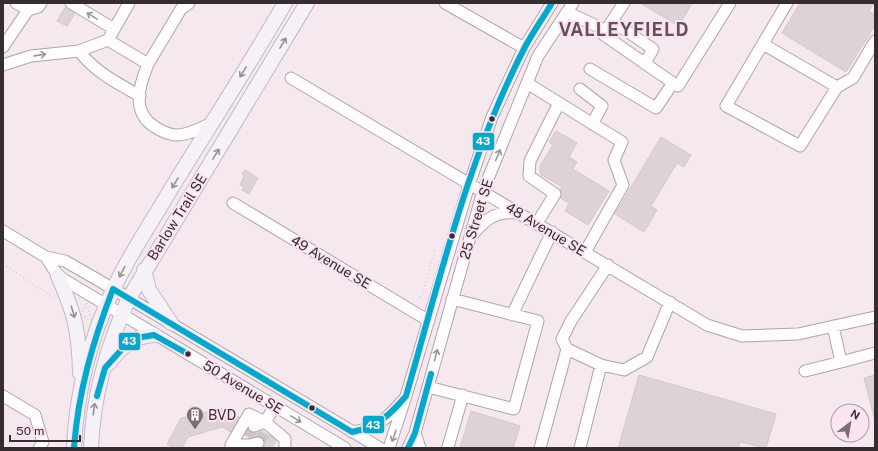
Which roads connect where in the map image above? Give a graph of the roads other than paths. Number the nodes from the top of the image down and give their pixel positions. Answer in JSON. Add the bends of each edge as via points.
{"nodes":[{"id":1,"x":16,"y":3,"type":"edge"},
{"id":2,"x":41,"y":3,"type":"edge"},
{"id":3,"x":70,"y":3,"type":"edge"},
{"id":4,"x":129,"y":3,"type":"edge"},
{"id":5,"x":189,"y":3,"type":"edge"},
{"id":6,"x":285,"y":3,"type":"edge"},
{"id":7,"x":307,"y":3,"type":"edge"},
{"id":8,"x":445,"y":3,"type":"edge"},
{"id":9,"x":552,"y":3,"type":"edge"},
{"id":10,"x":624,"y":3,"type":"edge"},
{"id":11,"x":730,"y":3,"type":"edge"},
{"id":12,"x":787,"y":3,"type":"edge"},
{"id":13,"x":570,"y":7,"type":"edge"},
{"id":14,"x":28,"y":10,"type":"junction"},
{"id":15,"x":609,"y":26,"type":"junction"},
{"id":16,"x":114,"y":29,"type":"junction"},
{"id":17,"x":108,"y":40,"type":"junction"},
{"id":18,"x":875,"y":41,"type":"edge"},
{"id":19,"x":763,"y":44,"type":"junction"},
{"id":20,"x":3,"y":47,"type":"edge"},
{"id":21,"x":524,"y":48,"type":"junction"},
{"id":22,"x":79,"y":52,"type":"junction"},
{"id":23,"x":644,"y":63,"type":"junction"},
{"id":24,"x":148,"y":64,"type":"junction"},
{"id":25,"x":3,"y":65,"type":"edge"},
{"id":26,"x":590,"y":68,"type":"dead end"},
{"id":27,"x":291,"y":78,"type":"dead end"},
{"id":28,"x":527,"y":83,"type":"junction"},
{"id":29,"x":673,"y":83,"type":"junction"},
{"id":30,"x":837,"y":87,"type":"junction"},
{"id":31,"x":580,"y":89,"type":"dead end"},
{"id":32,"x":140,"y":96,"type":"junction"},
{"id":33,"x":559,"y":103,"type":"junction"},
{"id":34,"x":210,"y":124,"type":"junction"},
{"id":35,"x":592,"y":124,"type":"junction"},
{"id":36,"x":469,"y":185,"type":"junction"},
{"id":37,"x":483,"y":191,"type":"junction"},
{"id":38,"x":233,"y":202,"type":"dead end"},
{"id":39,"x":519,"y":213,"type":"junction"},
{"id":40,"x":537,"y":223,"type":"junction"},
{"id":41,"x":3,"y":231,"type":"edge"},
{"id":42,"x":552,"y":232,"type":"junction"},
{"id":43,"x":470,"y":238,"type":"junction"},
{"id":44,"x":585,"y":252,"type":"junction"},
{"id":45,"x":46,"y":257,"type":"junction"},
{"id":46,"x":608,"y":265,"type":"junction"},
{"id":47,"x":144,"y":270,"type":"junction"},
{"id":48,"x":58,"y":276,"type":"junction"},
{"id":49,"x":113,"y":289,"type":"junction"},
{"id":50,"x":129,"y":298,"type":"junction"},
{"id":51,"x":452,"y":299,"type":"junction"},
{"id":52,"x":670,"y":302,"type":"junction"},
{"id":53,"x":106,"y":306,"type":"junction"},
{"id":54,"x":121,"y":314,"type":"junction"},
{"id":55,"x":512,"y":315,"type":"junction"},
{"id":56,"x":875,"y":317,"type":"edge"},
{"id":57,"x":429,"y":321,"type":"junction"},
{"id":58,"x":171,"y":323,"type":"junction"},
{"id":59,"x":833,"y":326,"type":"junction"},
{"id":60,"x":154,"y":334,"type":"junction"},
{"id":61,"x":567,"y":349,"type":"junction"},
{"id":62,"x":875,"y":353,"type":"edge"},
{"id":63,"x":841,"y":362,"type":"junction"},
{"id":64,"x":601,"y":365,"type":"junction"},
{"id":65,"x":105,"y":368,"type":"junction"},
{"id":66,"x":805,"y":371,"type":"dead end"},
{"id":67,"x":428,"y":387,"type":"junction"},
{"id":68,"x":81,"y":389,"type":"junction"},
{"id":69,"x":463,"y":395,"type":"junction"},
{"id":70,"x":3,"y":396,"type":"edge"},
{"id":71,"x":406,"y":396,"type":"junction"},
{"id":72,"x":275,"y":406,"type":"junction"},
{"id":73,"x":254,"y":426,"type":"dead end"},
{"id":74,"x":265,"y":427,"type":"junction"},
{"id":75,"x":352,"y":432,"type":"junction"},
{"id":76,"x":415,"y":433,"type":"junction"},
{"id":77,"x":252,"y":443,"type":"edge"},
{"id":78,"x":336,"y":444,"type":"edge"},
{"id":79,"x":231,"y":446,"type":"edge"},
{"id":80,"x":448,"y":447,"type":"edge"},
{"id":81,"x":39,"y":448,"type":"edge"},
{"id":82,"x":74,"y":448,"type":"edge"},
{"id":83,"x":91,"y":448,"type":"edge"},
{"id":84,"x":285,"y":448,"type":"edge"},
{"id":85,"x":345,"y":448,"type":"edge"},
{"id":86,"x":380,"y":448,"type":"edge"},
{"id":87,"x":389,"y":448,"type":"edge"},
{"id":88,"x":408,"y":448,"type":"edge"},
{"id":89,"x":420,"y":448,"type":"edge"},
{"id":90,"x":540,"y":448,"type":"edge"},
{"id":91,"x":580,"y":448,"type":"edge"}],
"edges":[{"from":1,"to":14,"type":"street"},
{"from":2,"to":14,"type":"street"},
{"from":16,"to":3,"type":"street","one_way":true},
{"from":4,"to":16,"type":"street"},
{"from":5,"to":24,"type":"street","via":[[181,9]]},
{"from":6,"to":34,"type":"main road","name":"Barlow Trail SE","one_way":true},
{"from":47,"to":7,"type":"main road","name":"Barlow Trail SE","one_way":true},
{"from":8,"to":21,"type":"street"},
{"from":9,"to":21,"type":"street","name":"25 Street SE"},
{"from":10,"to":15,"type":"street"},
{"from":11,"to":29,"type":"street","via":[[678,86]]},
{"from":12,"to":19,"type":"street"},
{"from":13,"to":15,"type":"street"},
{"from":13,"to":28,"type":"street","name":"25 Street SE","via":[[538,56]]},
{"from":14,"to":20,"type":"street"},
{"from":15,"to":23,"type":"street","via":[[604,35]]},
{"from":15,"to":23,"type":"street","via":[[653,49]]},
{"from":16,"to":17,"type":"street"},
{"from":17,"to":22,"type":"street"},
{"from":17,"to":24,"type":"street"},
{"from":18,"to":30,"type":"street","via":[[853,78]]},
{"from":19,"to":30,"type":"street"},
{"from":19,"to":30,"type":"street","via":[[726,106],[800,146]]},
{"from":21,"to":36,"type":"street","name":"25 Street SE","via":[[492,117]]},
{"from":25,"to":22,"type":"street","one_way":true,"via":[[31,56]]},
{"from":22,"to":32,"type":"street","via":[[99,72]]},
{"from":23,"to":29,"type":"street"},
{"from":24,"to":32,"type":"street","via":[[140,84]]},
{"from":26,"to":29,"type":"street","via":[[656,108]]},
{"from":27,"to":36,"type":"street","name":"48 Avenue SE"},
{"from":28,"to":33,"type":"street"},
{"from":37,"to":28,"type":"street","name":"25 Street SE","one_way":true},
{"from":31,"to":35,"type":"street","via":[[602,106]]},
{"from":32,"to":34,"type":"street","via":[[139,109],[147,122],[162,131],[176,135]]},
{"from":33,"to":35,"type":"street"},
{"from":33,"to":40,"type":"street","via":[[530,161],[530,176],[555,194]]},
{"from":34,"to":49,"type":"main road","name":"Barlow Trail SE","one_way":true},
{"from":35,"to":44,"type":"street","via":[[622,142],[614,160],[624,184]]},
{"from":36,"to":37,"type":"street","name":"48 Avenue SE"},
{"from":36,"to":57,"type":"street","name":"25 Street SE"},
{"from":37,"to":39,"type":"street","name":"48 Avenue SE"},
{"from":37,"to":43,"type":"street","name":"25 Street SE"},
{"from":38,"to":57,"type":"street","name":"49 Avenue SE"},
{"from":39,"to":40,"type":"street","name":"48 Avenue SE"},
{"from":39,"to":43,"type":"street","via":[[494,215]]},
{"from":40,"to":42,"type":"street","name":"48 Avenue SE"},
{"from":41,"to":45,"type":"street","name":"50 Avenue SE"},
{"from":42,"to":44,"type":"street","name":"48 Avenue SE"},
{"from":42,"to":55,"type":"street"},
{"from":43,"to":51,"type":"street","name":"25 Street SE"},
{"from":44,"to":46,"type":"street","name":"48 Avenue SE"},
{"from":45,"to":48,"type":"street","name":"50 Avenue SE"},
{"from":45,"to":49,"type":"street","name":"50 Avenue SE","via":[[65,261]]},
{"from":46,"to":52,"type":"street","name":"48 Avenue SE"},
{"from":46,"to":61,"type":"street","via":[[562,339]]},
{"from":47,"to":50,"type":"main road","name":"Barlow Trail SE"},
{"from":47,"to":58,"type":"main road","via":[[149,290]]},
{"from":48,"to":53,"type":"street","name":"50 Avenue SE"},
{"from":48,"to":68,"type":"main road","one_way":true,"via":[[76,325]]},
{"from":49,"to":50,"type":"street","name":"50 Avenue SE"},
{"from":49,"to":53,"type":"main road","name":"Barlow Trail SE"},
{"from":50,"to":54,"type":"main road","name":"Barlow Trail SE"},
{"from":50,"to":58,"type":"street","name":"50 Avenue SE"},
{"from":51,"to":55,"type":"street"},
{"from":67,"to":51,"type":"street","name":"25 Street SE","one_way":true},
{"from":52,"to":59,"type":"street","name":"48 Avenue SE","via":[[707,325],[742,336],[798,334]]},
{"from":52,"to":64,"type":"street","via":[[647,357],[624,370]]},
{"from":53,"to":54,"type":"street","name":"50 Avenue SE"},
{"from":53,"to":68,"type":"main road","name":"Barlow Trail SE"},
{"from":54,"to":60,"type":"street","name":"50 Avenue SE"},
{"from":54,"to":65,"type":"main road","name":"Barlow Trail SE"},
{"from":55,"to":69,"type":"street","via":[[538,321],[514,409]]},
{"from":56,"to":59,"type":"street","name":"48 Avenue SE"},
{"from":57,"to":71,"type":"street","name":"25 Street SE"},
{"from":58,"to":75,"type":"street","name":"50 Avenue SE"},
{"from":59,"to":63,"type":"street"},
{"from":60,"to":65,"type":"main road","via":[[131,339]]},
{"from":60,"to":72,"type":"street","name":"50 Avenue SE"},
{"from":61,"to":64,"type":"street"},
{"from":61,"to":90,"type":"street"},
{"from":62,"to":63,"type":"street"},
{"from":63,"to":66,"type":"street"},
{"from":64,"to":91,"type":"street"},
{"from":83,"to":65,"type":"main road","name":"Barlow Trail SE","one_way":true,"via":[[96,399]]},
{"from":67,"to":69,"type":"street"},
{"from":67,"to":76,"type":"street","name":"25 Street SE"},
{"from":68,"to":82,"type":"main road","name":"Barlow Trail SE"},
{"from":69,"to":80,"type":"street"},
{"from":70,"to":81,"type":"street","via":[[35,415],[43,442]]},
{"from":71,"to":75,"type":"street","via":[[393,412],[376,426]]},
{"from":71,"to":87,"type":"street","name":"25 Street SE","one_way":true},
{"from":72,"to":74,"type":"street"},
{"from":72,"to":78,"type":"street","name":"50 Avenue SE","one_way":true},
{"from":73,"to":74,"type":"street"},
{"from":74,"to":79,"type":"street","via":[[249,414]]},
{"from":74,"to":84,"type":"street","via":[[286,439]]},
{"from":75,"to":86,"type":"street","name":"50 Avenue SE"},
{"from":76,"to":88,"type":"street","name":"25 Street SE"},
{"from":76,"to":89,"type":"street"},
{"from":77,"to":79,"type":"street"},
{"from":78,"to":85,"type":"street","name":"50 Avenue SE"}]}
